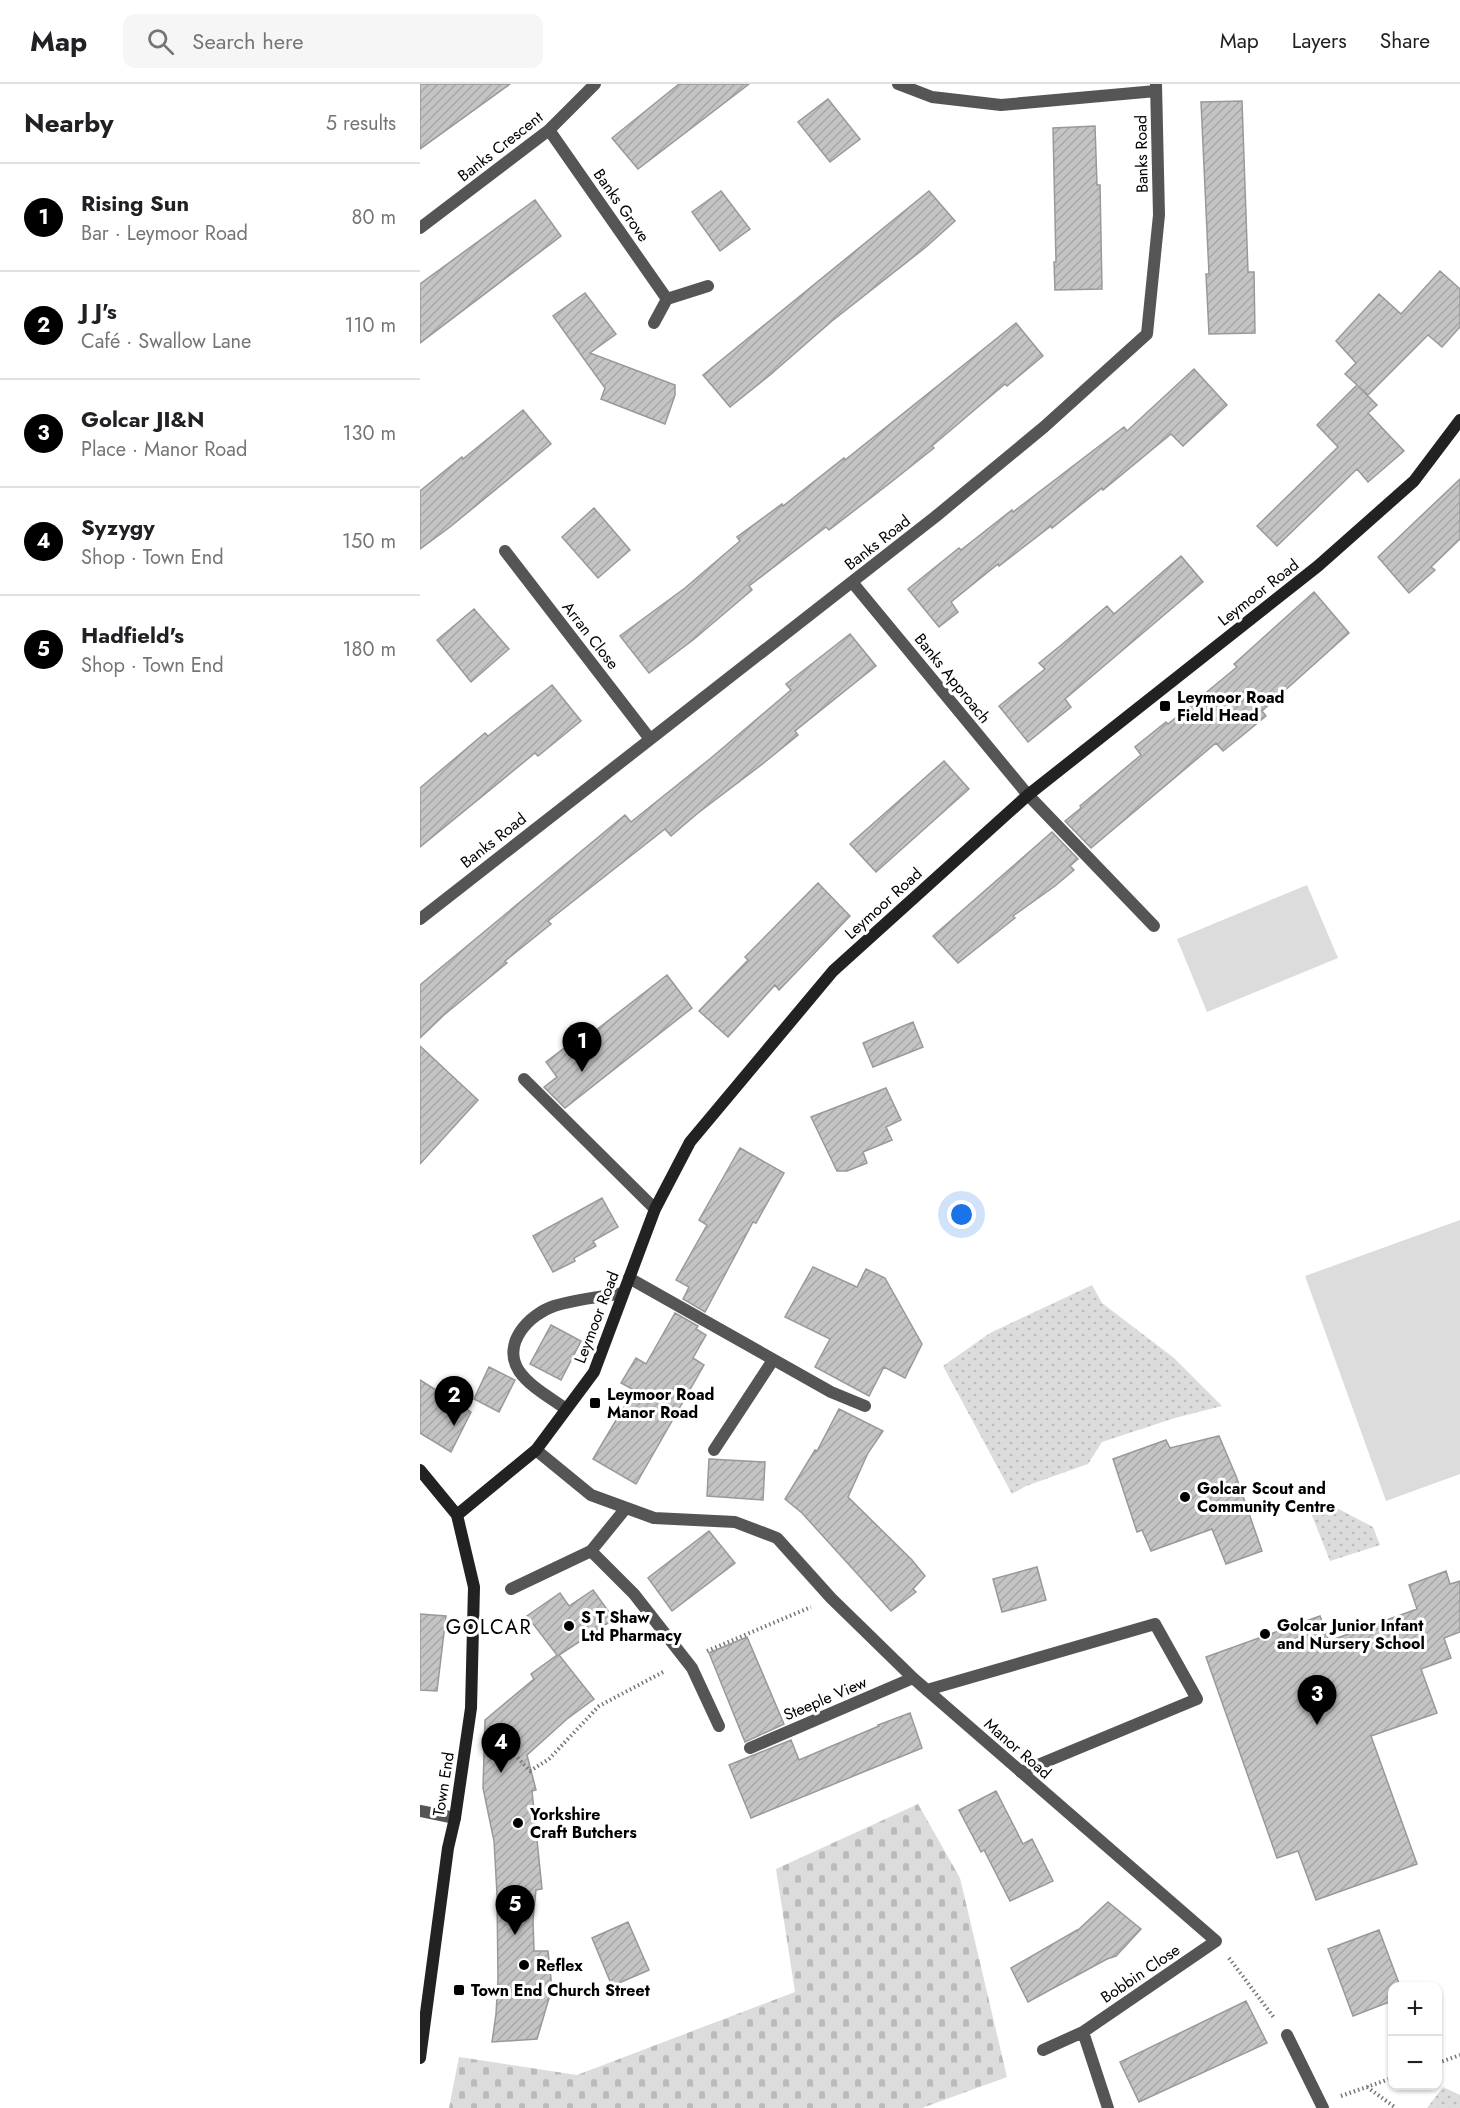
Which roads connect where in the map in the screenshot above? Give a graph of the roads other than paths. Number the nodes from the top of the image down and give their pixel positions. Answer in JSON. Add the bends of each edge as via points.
{"nodes":[{"id":1,"x":595,"y":84,"type":"edge"},
{"id":2,"x":898,"y":84,"type":"edge"},
{"id":3,"x":1156,"y":87,"type":"edge"},
{"id":4,"x":549,"y":130,"type":"junction"},
{"id":5,"x":420,"y":228,"type":"edge"},
{"id":6,"x":708,"y":286,"type":"dead end"},
{"id":7,"x":667,"y":299,"type":"junction"},
{"id":8,"x":654,"y":322,"type":"dead end"},
{"id":9,"x":1460,"y":420,"type":"edge"},
{"id":10,"x":505,"y":551,"type":"dead end"},
{"id":11,"x":852,"y":582,"type":"junction"},
{"id":12,"x":650,"y":739,"type":"junction"},
{"id":13,"x":1028,"y":795,"type":"junction"},
{"id":14,"x":420,"y":919,"type":"edge"},
{"id":15,"x":1154,"y":926,"type":"dead end"},
{"id":16,"x":524,"y":1078,"type":"dead end"},
{"id":17,"x":655,"y":1209,"type":"junction"},
{"id":18,"x":628,"y":1278,"type":"junction"},
{"id":19,"x":623,"y":1293,"type":"junction"},
{"id":20,"x":773,"y":1360,"type":"junction"},
{"id":21,"x":866,"y":1406,"type":"dead end"},
{"id":22,"x":566,"y":1409,"type":"junction"},
{"id":23,"x":536,"y":1450,"type":"junction"},
{"id":24,"x":714,"y":1450,"type":"dead end"},
{"id":25,"x":420,"y":1470,"type":"edge"},
{"id":26,"x":626,"y":1508,"type":"junction"},
{"id":27,"x":457,"y":1515,"type":"junction"},
{"id":28,"x":591,"y":1551,"type":"junction"},
{"id":29,"x":511,"y":1589,"type":"dead end"},
{"id":30,"x":913,"y":1678,"type":"junction"},
{"id":31,"x":927,"y":1690,"type":"junction"},
{"id":32,"x":719,"y":1726,"type":"dead end"},
{"id":33,"x":750,"y":1748,"type":"dead end"},
{"id":34,"x":1021,"y":1772,"type":"junction"},
{"id":35,"x":420,"y":1811,"type":"edge"},
{"id":36,"x":455,"y":1818,"type":"junction"},
{"id":37,"x":1216,"y":1941,"type":"joint"},
{"id":38,"x":422,"y":2028,"type":"edge"},
{"id":39,"x":1083,"y":2032,"type":"junction"},
{"id":40,"x":1287,"y":2035,"type":"road end"},
{"id":41,"x":1043,"y":2050,"type":"dead end"},
{"id":42,"x":420,"y":2058,"type":"edge"},
{"id":43,"x":1322,"y":2105,"type":"edge"},
{"id":44,"x":1108,"y":2108,"type":"edge"}],
"edges":[{"from":1,"to":4,"type":"street","name":"Banks Crescent"},
{"from":2,"to":3,"type":"street","via":[[932,97],[1001,105]]},
{"from":3,"to":11,"type":"street","name":"Banks Road","via":[[1159,215],[1147,334],[1044,427]]},
{"from":4,"to":5,"type":"street","name":"Banks Crescent"},
{"from":4,"to":7,"type":"street","name":"Banks Grove"},
{"from":6,"to":7,"type":"street"},
{"from":7,"to":8,"type":"street"},
{"from":9,"to":13,"type":"street","name":"Leymoor Road","via":[[1414,481],[1318,566]]},
{"from":10,"to":12,"type":"street","name":"Arran Close"},
{"from":11,"to":12,"type":"street","name":"Banks Road"},
{"from":11,"to":13,"type":"street","name":"Banks Approach"},
{"from":12,"to":14,"type":"street","name":"Banks Road"},
{"from":13,"to":15,"type":"street","name":"Banks Approach"},
{"from":13,"to":17,"type":"street","name":"Leymoor Road","via":[[833,971],[690,1142]]},
{"from":16,"to":17,"type":"street"},
{"from":17,"to":18,"type":"street","name":"Leymoor Road"},
{"from":18,"to":19,"type":"street","name":"Leymoor Road"},
{"from":18,"to":20,"type":"street"},
{"from":19,"to":22,"type":"street","name":"Leymoor Road","via":[[594,1372]]},
{"from":19,"to":22,"type":"street","via":[[554,1306],[525,1323],[517,1337],[514,1354],[518,1370]]},
{"from":20,"to":21,"type":"street"},
{"from":20,"to":24,"type":"street"},
{"from":22,"to":23,"type":"street","name":"Leymoor Road"},
{"from":23,"to":26,"type":"street","name":"Manor Road","via":[[591,1495]]},
{"from":23,"to":27,"type":"street","name":"Leymoor Road"},
{"from":25,"to":27,"type":"street"},
{"from":26,"to":28,"type":"street"},
{"from":26,"to":30,"type":"street","name":"Manor Road","via":[[654,1518],[735,1522],[777,1538],[831,1598]]},
{"from":27,"to":36,"type":"street","name":"Town End","via":[[474,1587],[471,1707]]},
{"from":28,"to":29,"type":"street"},
{"from":28,"to":32,"type":"street","via":[[634,1594],[692,1668]]},
{"from":30,"to":31,"type":"street","name":"Manor Road"},
{"from":30,"to":33,"type":"street","name":"Steeple View"},
{"from":31,"to":34,"type":"street","name":"Manor Road"},
{"from":31,"to":34,"type":"street","via":[[1155,1624],[1197,1699]]},
{"from":34,"to":37,"type":"street","name":"Manor Road"},
{"from":35,"to":36,"type":"street"},
{"from":36,"to":38,"type":"street","name":"Town End"},
{"from":37,"to":39,"type":"street","name":"Bobbin Close"},
{"from":38,"to":42,"type":"street","name":"Town End"},
{"from":39,"to":41,"type":"street","name":"Bobbin Close"},
{"from":39,"to":44,"type":"street"},
{"from":40,"to":43,"type":"street"}]}
